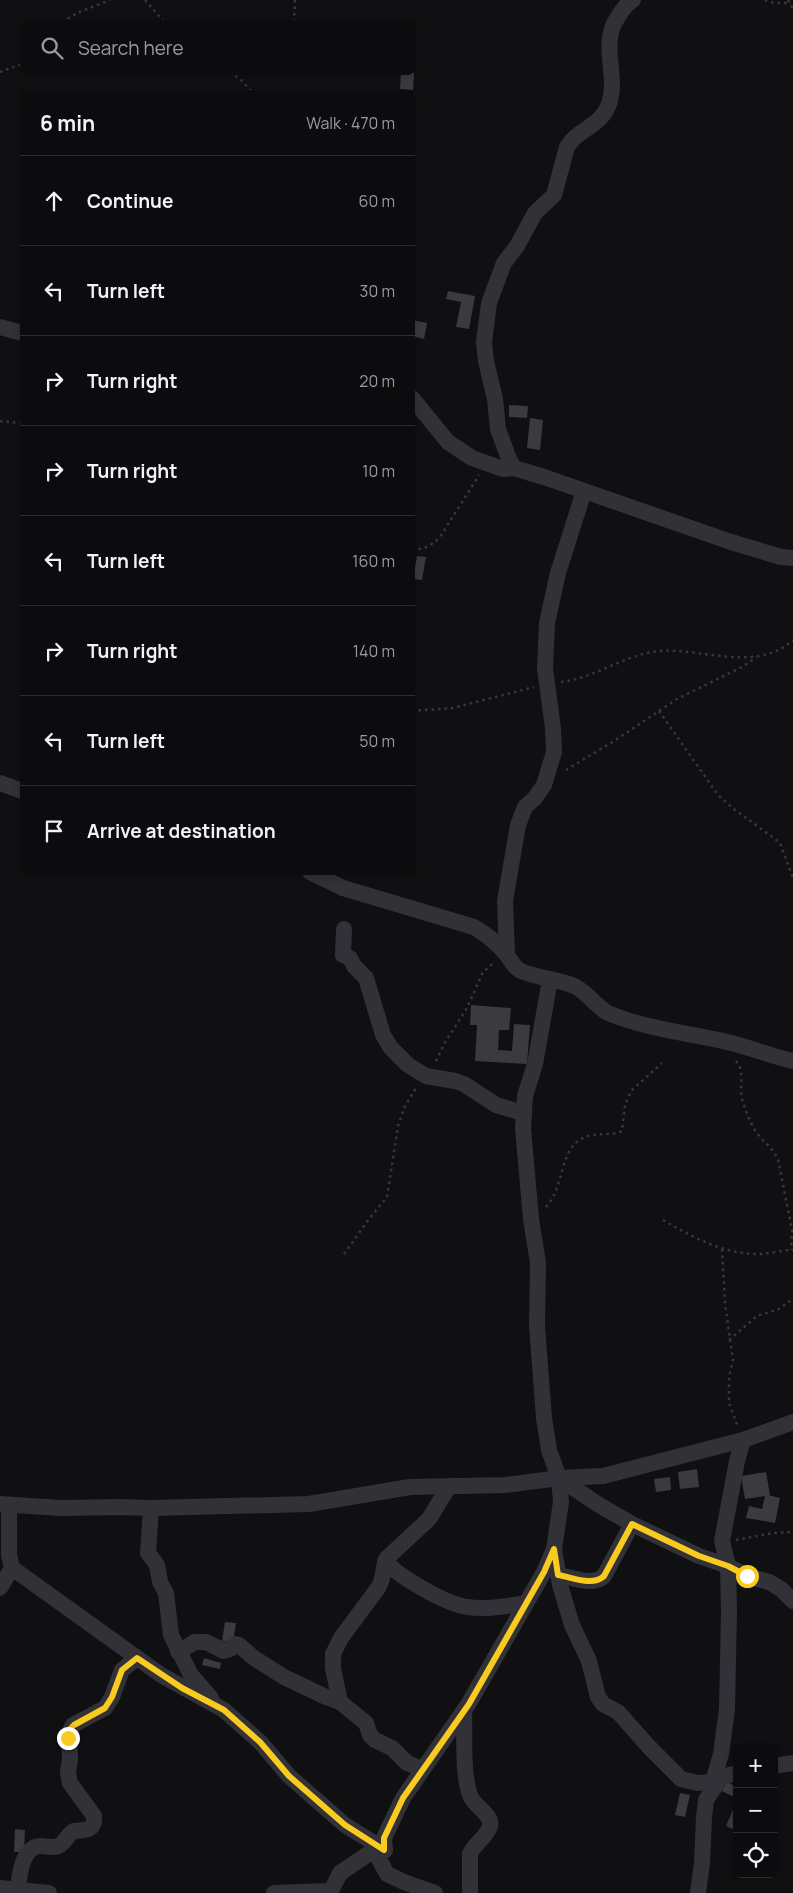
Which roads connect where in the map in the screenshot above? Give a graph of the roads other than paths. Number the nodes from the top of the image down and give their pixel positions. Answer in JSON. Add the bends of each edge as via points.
{"nodes":[{"id":1,"x":633,"y":0,"type":"edge"},
{"id":2,"x":0,"y":327,"type":"edge"},
{"id":3,"x":20,"y":332,"type":"edge"},
{"id":4,"x":415,"y":402,"type":"edge"},
{"id":5,"x":514,"y":468,"type":"junction"},
{"id":6,"x":584,"y":491,"type":"junction"},
{"id":7,"x":793,"y":558,"type":"edge"},
{"id":8,"x":0,"y":783,"type":"edge"},
{"id":9,"x":20,"y":790,"type":"edge"},
{"id":10,"x":316,"y":875,"type":"edge"},
{"id":11,"x":344,"y":929,"type":"dead end"},
{"id":12,"x":507,"y":954,"type":"junction"},
{"id":13,"x":550,"y":980,"type":"junction"},
{"id":14,"x":793,"y":1061,"type":"edge"},
{"id":15,"x":523,"y":1113,"type":"junction"},
{"id":16,"x":793,"y":1422,"type":"edge"},
{"id":17,"x":743,"y":1440,"type":"junction"},
{"id":18,"x":559,"y":1478,"type":"junction"},
{"id":19,"x":449,"y":1486,"type":"junction"},
{"id":20,"x":5,"y":1505,"type":"edge"},
{"id":21,"x":151,"y":1508,"type":"junction"},
{"id":22,"x":632,"y":1524,"type":"junction"},
{"id":23,"x":554,"y":1549,"type":"junction"},
{"id":24,"x":385,"y":1561,"type":"junction"},
{"id":25,"x":728,"y":1566,"type":"junction"},
{"id":26,"x":12,"y":1568,"type":"junction"},
{"id":27,"x":558,"y":1575,"type":"junction"},
{"id":28,"x":0,"y":1588,"type":"edge"},
{"id":29,"x":793,"y":1600,"type":"edge"},
{"id":30,"x":526,"y":1603,"type":"junction"},
{"id":31,"x":178,"y":1652,"type":"junction"},
{"id":32,"x":137,"y":1658,"type":"junction"},
{"id":33,"x":340,"y":1702,"type":"junction"},
{"id":34,"x":224,"y":1710,"type":"junction"},
{"id":35,"x":464,"y":1710,"type":"junction"},
{"id":36,"x":793,"y":1764,"type":"edge"},
{"id":37,"x":778,"y":1766,"type":"edge"},
{"id":38,"x":422,"y":1769,"type":"junction"},
{"id":39,"x":733,"y":1773,"type":"edge"},
{"id":40,"x":716,"y":1780,"type":"junction"},
{"id":41,"x":379,"y":1850,"type":"junction"},
{"id":42,"x":8,"y":1890,"type":"edge"},
{"id":43,"x":415,"y":1890,"type":"edge"},
{"id":44,"x":331,"y":1892,"type":"edge"},
{"id":45,"x":49,"y":1893,"type":"edge"},
{"id":46,"x":274,"y":1893,"type":"edge"},
{"id":47,"x":436,"y":1893,"type":"edge"},
{"id":48,"x":470,"y":1893,"type":"edge"},
{"id":49,"x":698,"y":1893,"type":"edge"}],
"edges":[{"from":1,"to":5,"type":"street","via":[[611,28],[611,91],[606,110],[600,120],[567,147],[554,195],[535,213],[504,263],[489,303],[484,342],[486,361],[498,429]]},
{"from":2,"to":3,"type":"street"},
{"from":4,"to":5,"type":"street","via":[[460,452],[488,465]]},
{"from":5,"to":6,"type":"street"},
{"from":6,"to":7,"type":"street","via":[[760,551]]},
{"from":6,"to":12,"type":"street","via":[[546,623],[544,668],[555,745],[544,785],[525,807],[518,825],[505,901]]},
{"from":8,"to":9,"type":"street"},
{"from":10,"to":12,"type":"street","via":[[343,888],[474,927]]},
{"from":11,"to":15,"type":"street","via":[[343,955],[350,958],[366,978],[383,1035],[391,1048],[408,1065],[426,1076],[464,1084],[496,1105]]},
{"from":12,"to":13,"type":"street","via":[[520,970]]},
{"from":13,"to":14,"type":"street","via":[[573,985],[606,1012],[623,1018]]},
{"from":13,"to":15,"type":"street"},
{"from":15,"to":18,"type":"street","via":[[538,1263],[537,1326],[544,1418],[549,1450]]},
{"from":16,"to":17,"type":"street"},
{"from":17,"to":18,"type":"street","via":[[603,1476]]},
{"from":17,"to":25,"type":"street","via":[[722,1541]]},
{"from":18,"to":19,"type":"street","via":[[506,1485]]},
{"from":18,"to":22,"type":"street"},
{"from":18,"to":23,"type":"street","via":[[561,1502]]},
{"from":19,"to":21,"type":"street","via":[[410,1487],[310,1504]]},
{"from":19,"to":24,"type":"street","via":[[429,1519]]},
{"from":20,"to":21,"type":"street"},
{"from":20,"to":26,"type":"street"},
{"from":21,"to":31,"type":"street","via":[[148,1553],[156,1565],[166,1594],[169,1629]]},
{"from":22,"to":25,"type":"street"},
{"from":22,"to":27,"type":"street","via":[[599,1580]]},
{"from":23,"to":27,"type":"street"},
{"from":23,"to":30,"type":"street"},
{"from":24,"to":30,"type":"street","via":[[392,1569],[422,1587],[463,1607]]},
{"from":24,"to":33,"type":"street","via":[[383,1581],[333,1654]]},
{"from":25,"to":29,"type":"street","via":[[769,1582]]},
{"from":25,"to":40,"type":"street","via":[[726,1709]]},
{"from":26,"to":28,"type":"street"},
{"from":26,"to":32,"type":"street"},
{"from":27,"to":40,"type":"street","via":[[572,1625],[589,1661],[598,1697],[603,1704],[618,1712],[681,1779],[698,1783]]},
{"from":30,"to":35,"type":"street"},
{"from":31,"to":33,"type":"street","via":[[196,1642],[206,1642],[224,1650],[236,1644],[284,1676]]},
{"from":31,"to":34,"type":"street","via":[[191,1675]]},
{"from":32,"to":34,"type":"street","via":[[182,1688]]},
{"from":32,"to":42,"type":"street","via":[[122,1670],[105,1708],[74,1725],[69,1733],[70,1783],[94,1816],[93,1826],[88,1830],[74,1831],[56,1847],[31,1849]]},
{"from":33,"to":38,"type":"street","via":[[366,1723],[375,1740],[392,1748],[407,1764]]},
{"from":34,"to":41,"type":"street","via":[[260,1742],[289,1776]]},
{"from":35,"to":38,"type":"street"},
{"from":35,"to":48,"type":"street","via":[[469,1794],[490,1822],[487,1832],[470,1854]]},
{"from":36,"to":37,"type":"street"},
{"from":38,"to":41,"type":"street","via":[[403,1798]]},
{"from":39,"to":40,"type":"street"},
{"from":40,"to":49,"type":"street","via":[[706,1800]]},
{"from":41,"to":43,"type":"street","via":[[388,1874]]},
{"from":41,"to":44,"type":"street","via":[[340,1873]]},
{"from":42,"to":45,"type":"street"},
{"from":43,"to":47,"type":"street"},
{"from":44,"to":46,"type":"street"}]}
